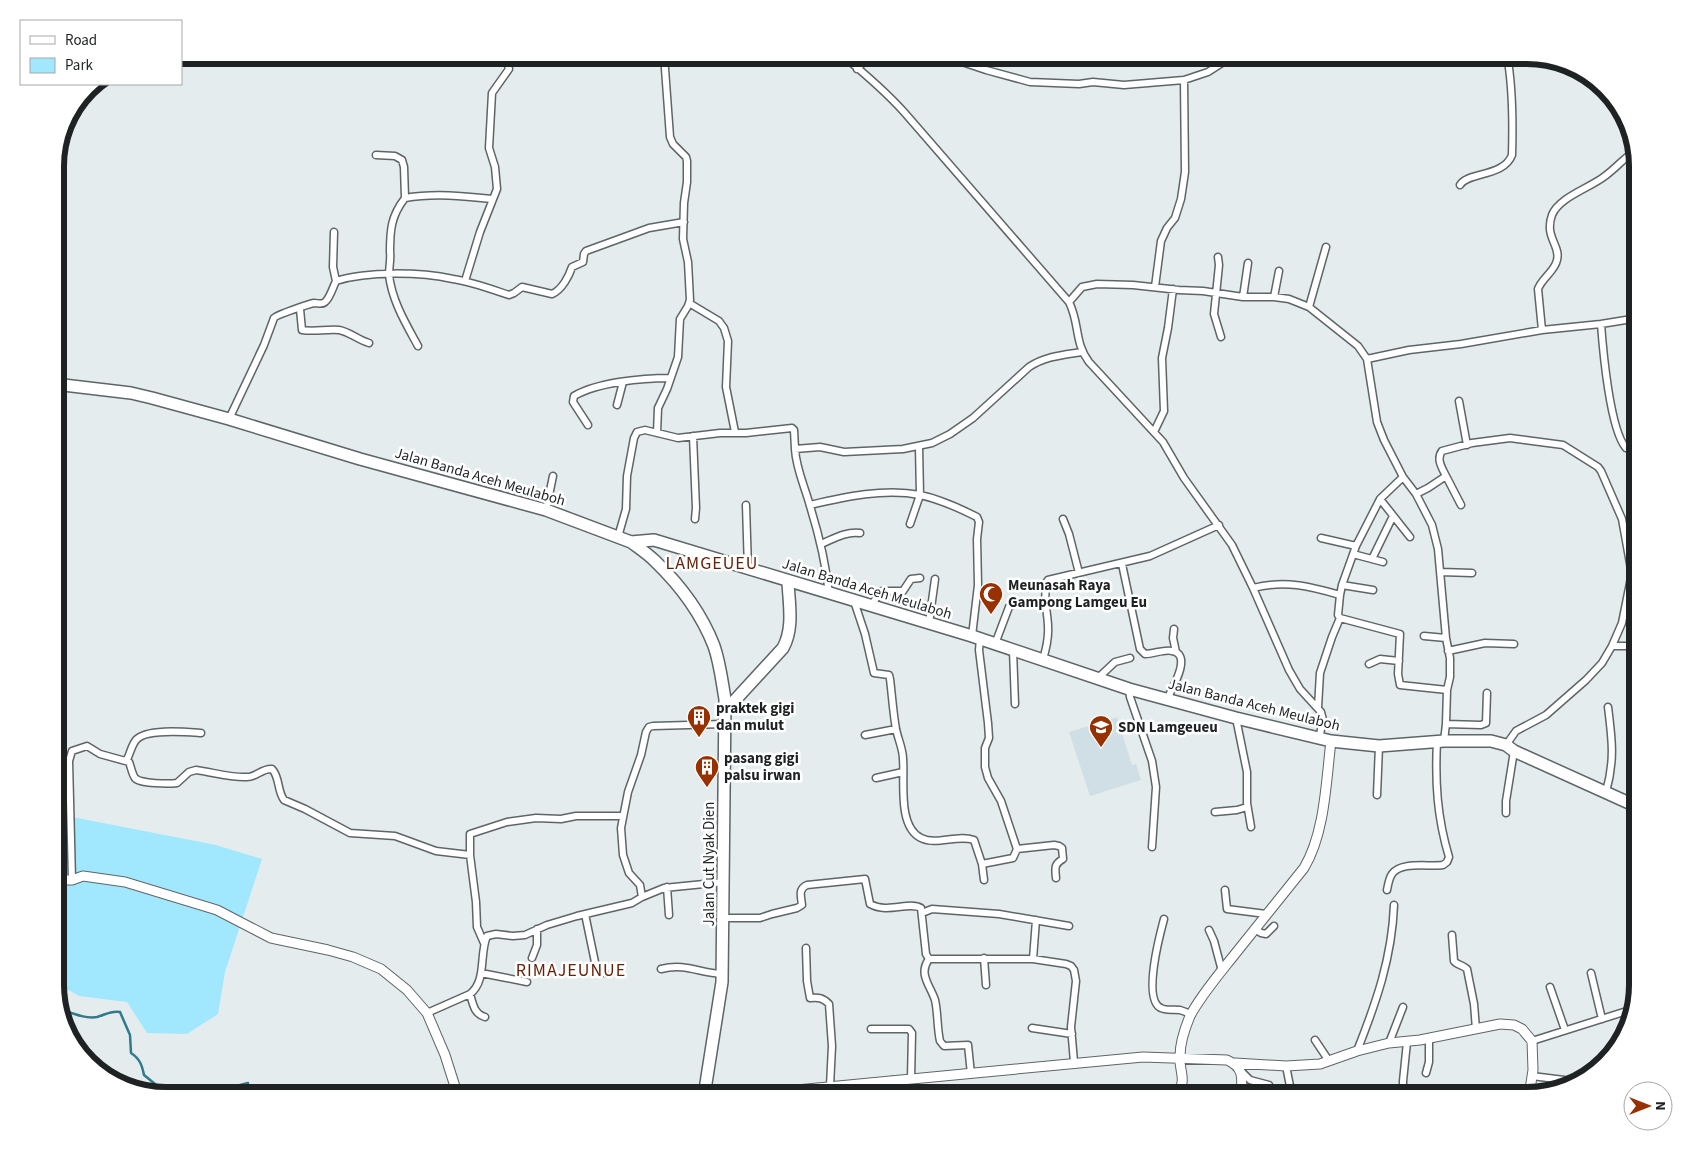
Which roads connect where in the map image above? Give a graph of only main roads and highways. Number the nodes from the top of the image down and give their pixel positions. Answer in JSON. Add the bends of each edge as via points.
{"nodes":[{"id":1,"x":64,"y":385,"type":"edge"},
{"id":2,"x":631,"y":542,"type":"junction"},
{"id":3,"x":788,"y":582,"type":"junction"},
{"id":4,"x":726,"y":710,"type":"junction"},
{"id":5,"x":1629,"y":804,"type":"edge"},
{"id":6,"x":706,"y":1087,"type":"edge"}],
"edges":[{"from":1,"to":2,"type":"highway","name":"Jalan Banda Aceh Meulaboh","via":[[131,393],[229,419],[546,510]]},
{"from":2,"to":3,"type":"highway","name":"Jalan Banda Aceh Meulaboh","via":[[654,540]]},
{"from":2,"to":4,"type":"highway","name":"Jalan Cut Nyak Dien","via":[[665,572],[706,627],[719,665]]},
{"from":3,"to":4,"type":"highway","via":[[790,633],[786,642]]},
{"from":3,"to":5,"type":"highway","name":"Jalan Banda Aceh Meulaboh","via":[[871,605],[1129,689],[1319,739],[1379,746],[1491,741]]},
{"from":4,"to":6,"type":"highway","name":"Jalan Cut Nyak Dien","via":[[722,974]]}]}
